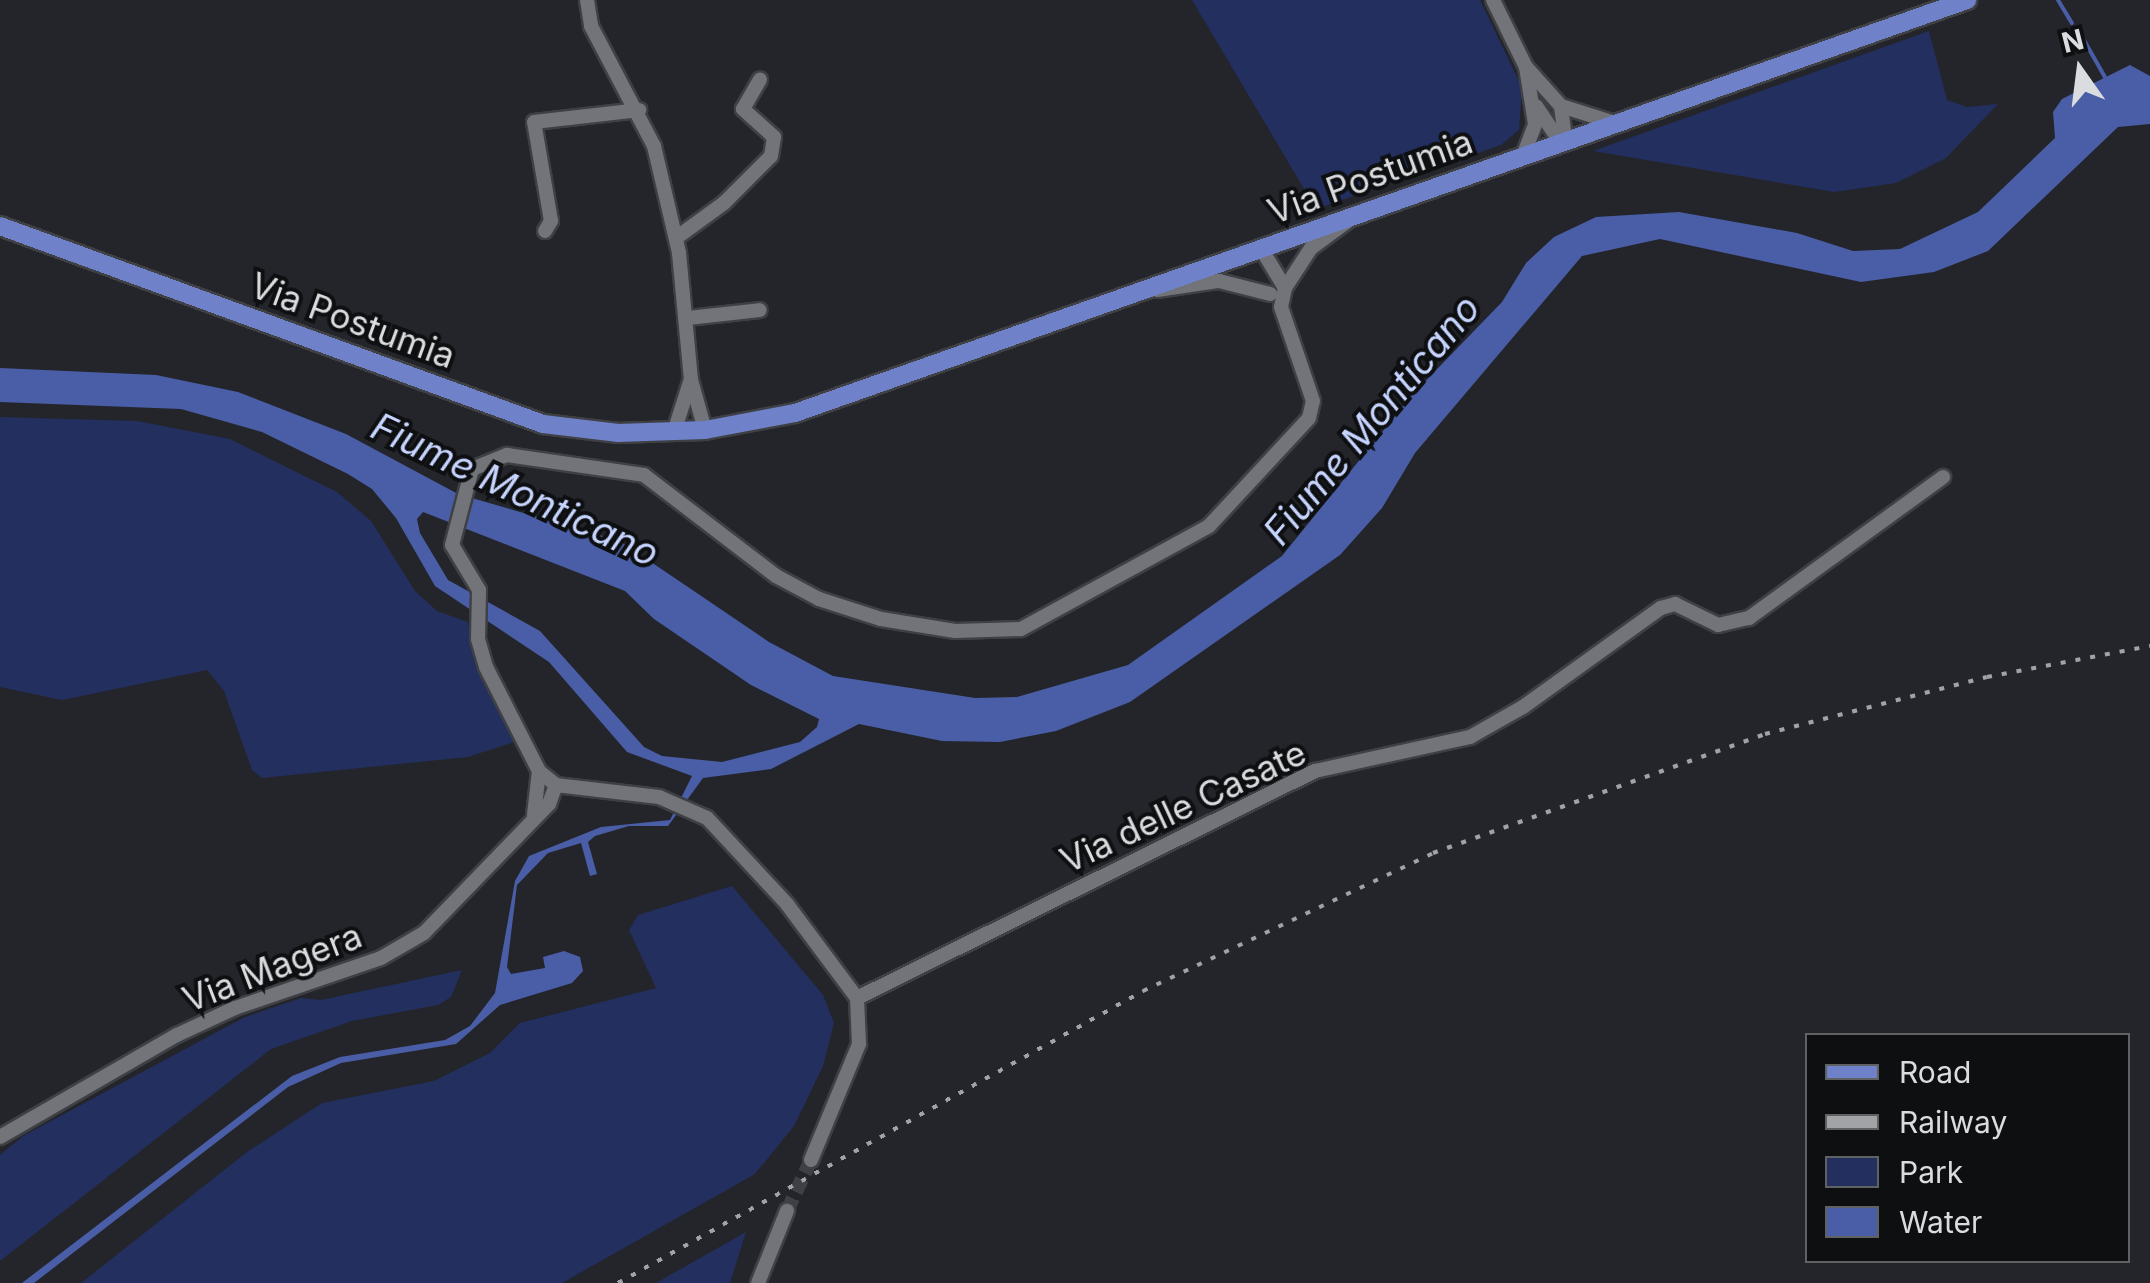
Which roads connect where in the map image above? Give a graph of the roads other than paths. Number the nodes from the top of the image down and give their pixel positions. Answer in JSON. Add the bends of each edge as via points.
{"nodes":[{"id":1,"x":588,"y":0,"type":"edge"},
{"id":2,"x":1492,"y":0,"type":"edge"},
{"id":3,"x":1967,"y":0,"type":"edge"},
{"id":4,"x":1526,"y":66,"type":"junction"},
{"id":5,"x":760,"y":79,"type":"dead end"},
{"id":6,"x":1534,"y":101,"type":"junction"},
{"id":7,"x":1560,"y":106,"type":"junction"},
{"id":8,"x":638,"y":110,"type":"junction"},
{"id":9,"x":1616,"y":124,"type":"junction"},
{"id":10,"x":1563,"y":142,"type":"junction"},
{"id":11,"x":1522,"y":156,"type":"junction"},
{"id":12,"x":1354,"y":216,"type":"junction"},
{"id":13,"x":0,"y":226,"type":"edge"},
{"id":14,"x":545,"y":230,"type":"dead end"},
{"id":15,"x":676,"y":238,"type":"junction"},
{"id":16,"x":1262,"y":250,"type":"junction"},
{"id":17,"x":1285,"y":288,"type":"junction"},
{"id":18,"x":1146,"y":290,"type":"junction"},
{"id":19,"x":1270,"y":294,"type":"junction"},
{"id":20,"x":1282,"y":306,"type":"junction"},
{"id":21,"x":760,"y":310,"type":"dead end"},
{"id":22,"x":688,"y":318,"type":"junction"},
{"id":23,"x":691,"y":379,"type":"junction"},
{"id":24,"x":691,"y":431,"type":"junction"},
{"id":25,"x":1943,"y":477,"type":"dead end"},
{"id":26,"x":539,"y":772,"type":"junction"},
{"id":27,"x":556,"y":785,"type":"junction"},
{"id":28,"x":582,"y":789,"type":"junction"},
{"id":29,"x":550,"y":804,"type":"junction"},
{"id":30,"x":534,"y":815,"type":"junction"},
{"id":31,"x":857,"y":998,"type":"junction"},
{"id":32,"x":0,"y":1137,"type":"edge"},
{"id":33,"x":810,"y":1160,"type":"tunnel mouth"},
{"id":34,"x":787,"y":1211,"type":"tunnel mouth"},
{"id":35,"x":758,"y":1283,"type":"edge"}],
"edges":[{"from":1,"to":8,"type":"street","via":[[591,26]]},
{"from":2,"to":4,"type":"street"},
{"from":3,"to":9,"type":"main road","name":"Via Postumia"},
{"from":4,"to":6,"type":"street"},
{"from":4,"to":7,"type":"street"},
{"from":5,"to":15,"type":"street","via":[[743,109],[774,138],[772,156],[724,204]]},
{"from":6,"to":10,"type":"street"},
{"from":6,"to":11,"type":"street","via":[[1536,124]]},
{"from":7,"to":9,"type":"street"},
{"from":7,"to":10,"type":"street"},
{"from":8,"to":14,"type":"street","via":[[534,122],[551,221]]},
{"from":8,"to":15,"type":"street"},
{"from":9,"to":10,"type":"main road","name":"Via Postumia"},
{"from":10,"to":11,"type":"main road","name":"Via Postumia"},
{"from":11,"to":12,"type":"main road","name":"Via Postumia"},
{"from":12,"to":16,"type":"main road","name":"Via Postumia"},
{"from":12,"to":17,"type":"street","via":[[1312,248]]},
{"from":13,"to":24,"type":"main road","name":"Via Postumia","via":[[543,424]]},
{"from":15,"to":22,"type":"street"},
{"from":16,"to":17,"type":"street"},
{"from":16,"to":18,"type":"main road","name":"Via Postumia"},
{"from":16,"to":19,"type":"street"},
{"from":17,"to":20,"type":"street"},
{"from":18,"to":19,"type":"street","via":[[1218,280]]},
{"from":18,"to":24,"type":"main road","name":"Via Postumia","via":[[795,413]]},
{"from":19,"to":20,"type":"street"},
{"from":20,"to":26,"type":"street","via":[[1313,400],[1309,418],[1272,464],[1209,526],[1037,623],[1005,632],[910,624],[819,599],[776,576],[644,475],[507,455],[484,459],[470,474],[451,533],[479,590],[486,668]]},
{"from":21,"to":22,"type":"street"},
{"from":22,"to":23,"type":"street"},
{"from":23,"to":24,"type":"street"},
{"from":23,"to":24,"type":"street"},
{"from":25,"to":31,"type":"street","name":"Via delle Casate","via":[[1749,618],[1718,624],[1674,604],[1660,608],[1470,737],[1315,771]]},
{"from":26,"to":27,"type":"street"},
{"from":26,"to":30,"type":"street"},
{"from":27,"to":28,"type":"street"},
{"from":27,"to":29,"type":"street"},
{"from":28,"to":29,"type":"street","name":"Via Magera"},
{"from":28,"to":31,"type":"street","via":[[674,802],[728,834]]},
{"from":29,"to":30,"type":"street","name":"Via Magera"},
{"from":30,"to":32,"type":"street","name":"Via Magera","via":[[462,901],[424,934],[381,958],[191,1028]]},
{"from":31,"to":33,"type":"street","via":[[860,1044]]},
{"from":34,"to":35,"type":"street"}]}
